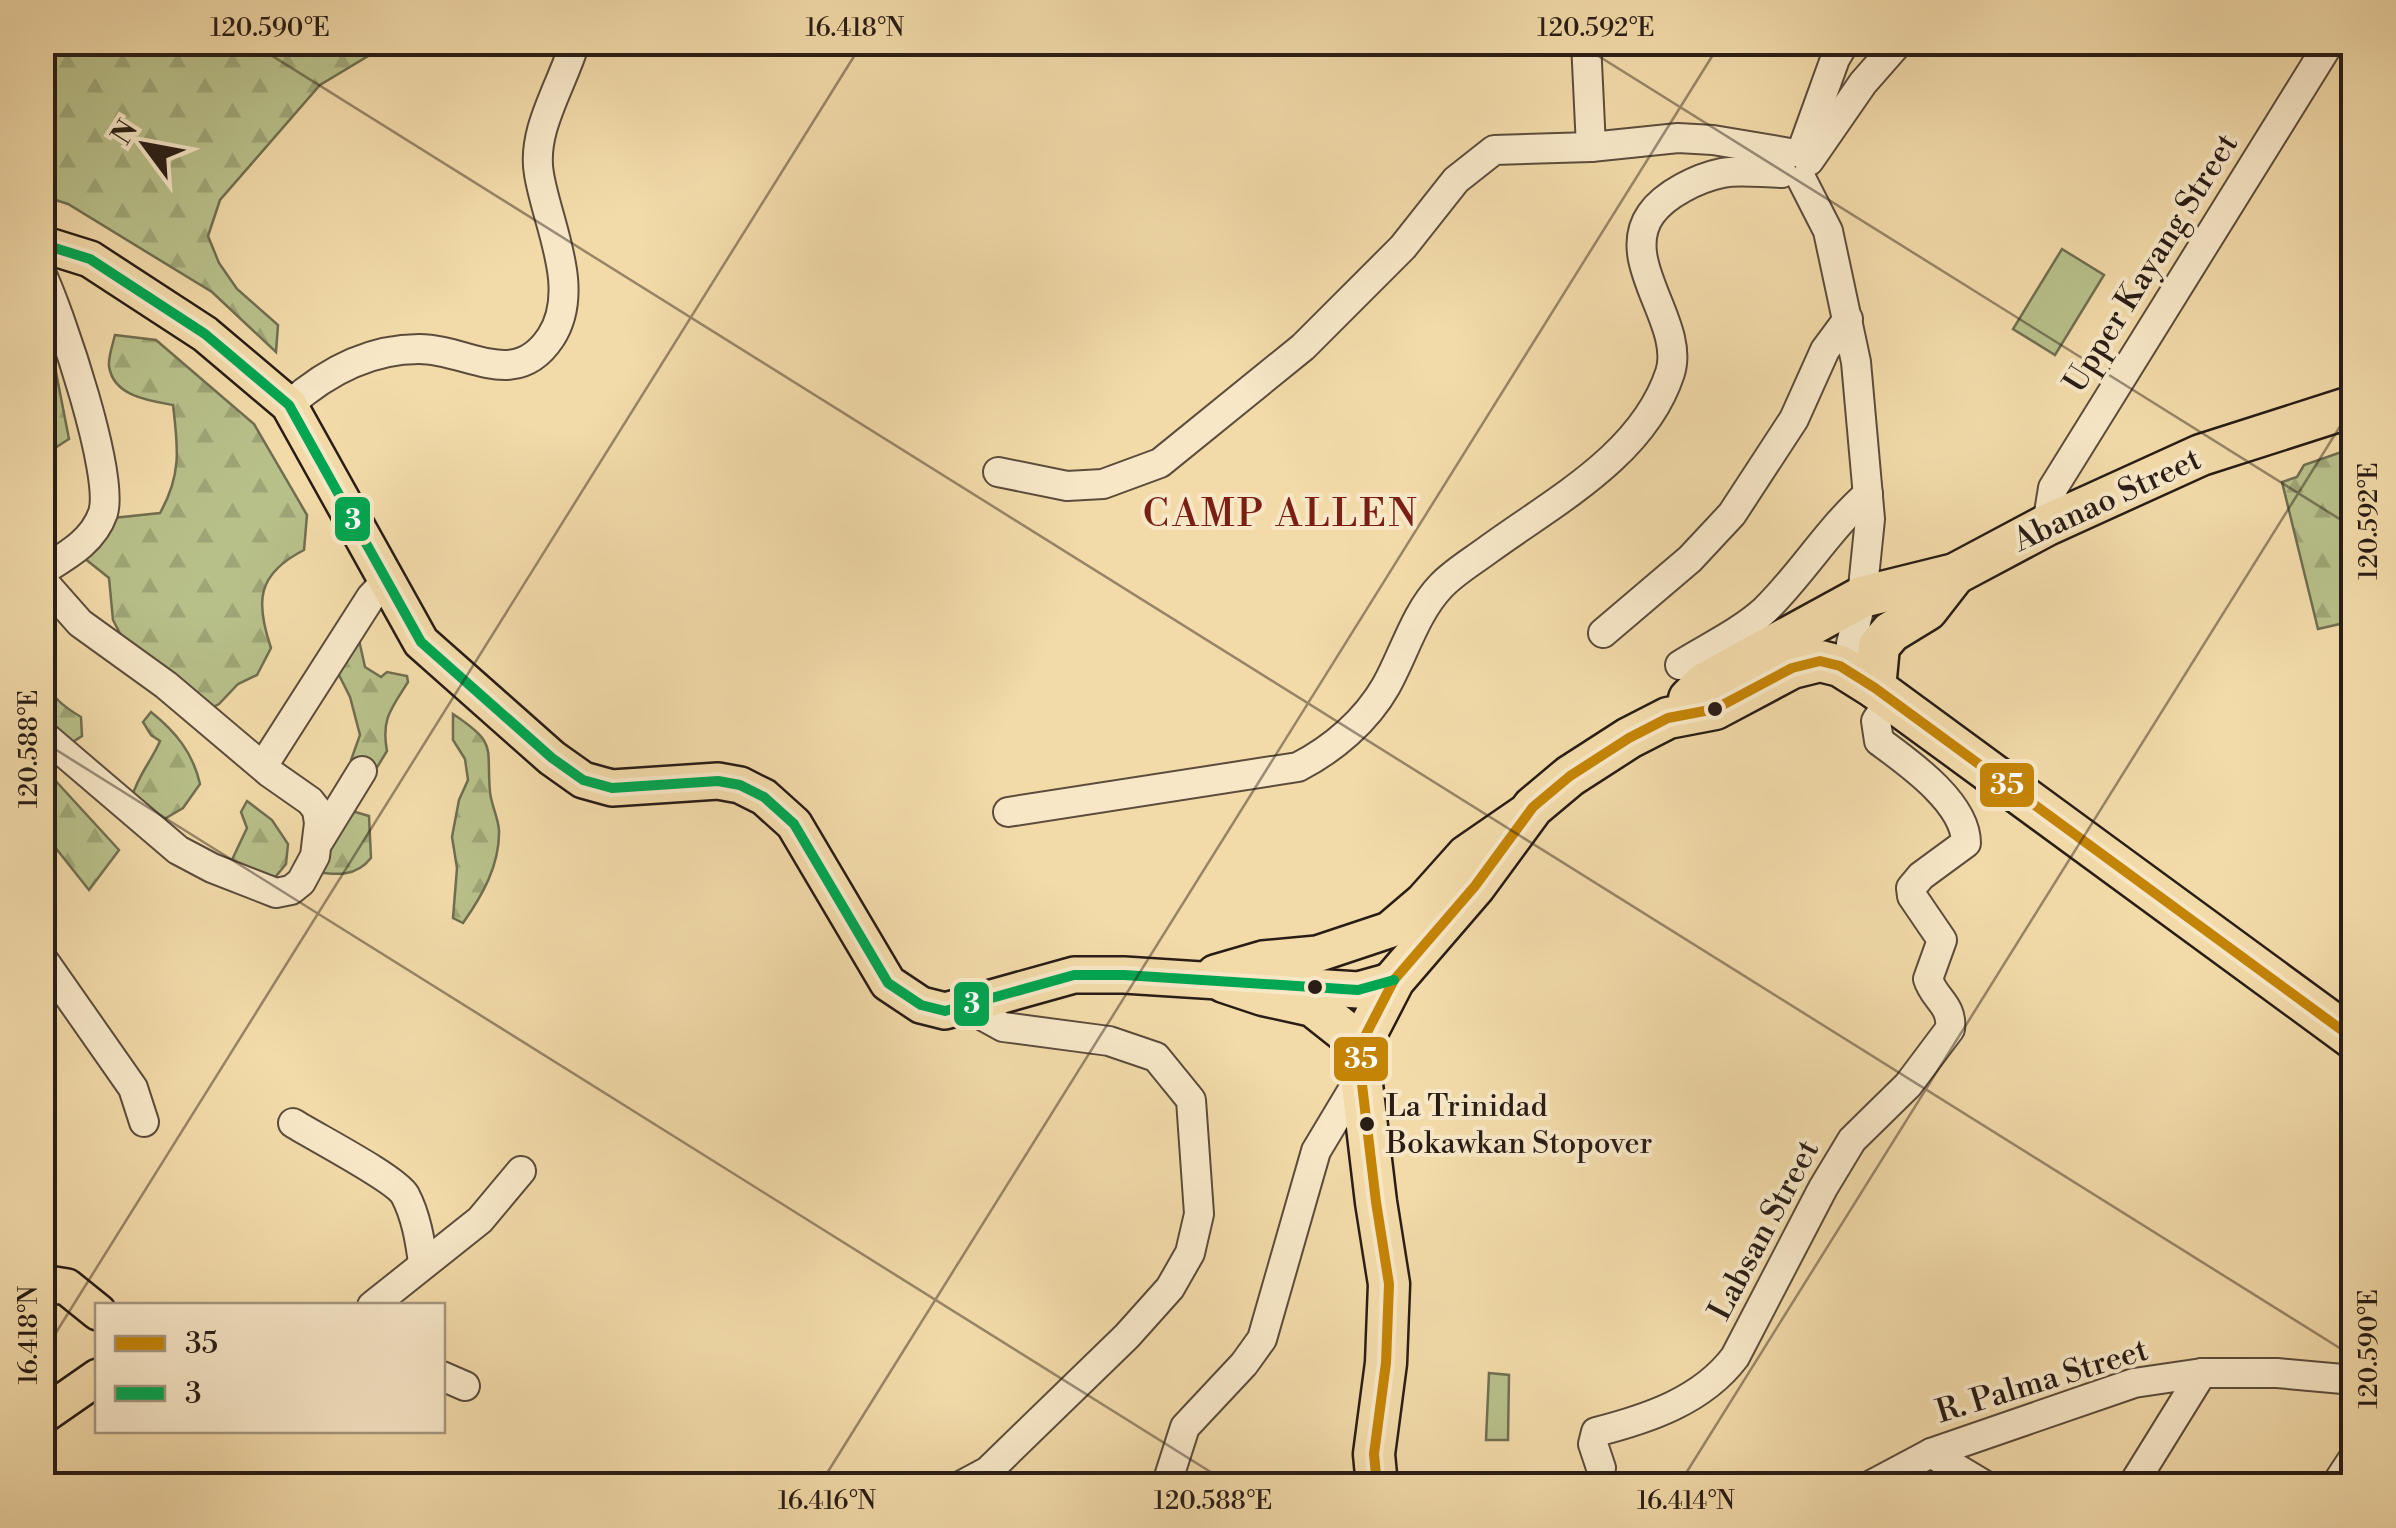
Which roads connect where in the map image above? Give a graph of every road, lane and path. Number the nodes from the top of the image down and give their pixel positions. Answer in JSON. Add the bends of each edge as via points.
{"nodes":[{"id":1,"x":575,"y":42,"type":"edge"},
{"id":2,"x":1586,"y":42,"type":"edge"},
{"id":3,"x":1845,"y":42,"type":"edge"},
{"id":4,"x":1899,"y":42,"type":"edge"},
{"id":5,"x":2330,"y":42,"type":"edge"},
{"id":6,"x":1591,"y":147,"type":"junction"},
{"id":7,"x":1797,"y":164,"type":"junction"},
{"id":8,"x":42,"y":244,"type":"edge"},
{"id":9,"x":42,"y":275,"type":"edge"},
{"id":10,"x":1848,"y":319,"type":"junction"},
{"id":11,"x":289,"y":405,"type":"junction"},
{"id":12,"x":2354,"y":406,"type":"edge"},
{"id":13,"x":998,"y":472,"type":"dead end"},
{"id":14,"x":1868,"y":494,"type":"junction"},
{"id":15,"x":2047,"y":525,"type":"junction"},
{"id":16,"x":42,"y":571,"type":"edge"},
{"id":17,"x":1954,"y":574,"type":"junction"},
{"id":18,"x":42,"y":580,"type":"edge"},
{"id":19,"x":387,"y":580,"type":"junction"},
{"id":20,"x":1862,"y":597,"type":"junction"},
{"id":21,"x":1603,"y":633,"type":"dead end"},
{"id":22,"x":1680,"y":665,"type":"dead end"},
{"id":23,"x":1873,"y":687,"type":"junction"},
{"id":24,"x":1668,"y":718,"type":"junction"},
{"id":25,"x":42,"y":734,"type":"edge"},
{"id":26,"x":263,"y":766,"type":"junction"},
{"id":27,"x":362,"y":771,"type":"dead end"},
{"id":28,"x":1533,"y":807,"type":"junction"},
{"id":29,"x":1008,"y":812,"type":"dead end"},
{"id":30,"x":318,"y":842,"type":"junction"},
{"id":31,"x":42,"y":958,"type":"edge"},
{"id":32,"x":1394,"y":980,"type":"junction"},
{"id":33,"x":1207,"y":981,"type":"junction"},
{"id":34,"x":965,"y":1006,"type":"junction"},
{"id":35,"x":2354,"y":1040,"type":"edge"},
{"id":36,"x":1361,"y":1060,"type":"junction"},
{"id":37,"x":144,"y":1122,"type":"dead end"},
{"id":38,"x":293,"y":1123,"type":"dead end"},
{"id":39,"x":521,"y":1172,"type":"dead end"},
{"id":40,"x":423,"y":1263,"type":"junction"},
{"id":41,"x":42,"y":1284,"type":"edge"},
{"id":42,"x":376,"y":1303,"type":"edge"},
{"id":43,"x":95,"y":1310,"type":"edge"},
{"id":44,"x":2202,"y":1373,"type":"junction"},
{"id":45,"x":95,"y":1379,"type":"edge"},
{"id":46,"x":2354,"y":1380,"type":"edge"},
{"id":47,"x":42,"y":1416,"type":"edge"},
{"id":48,"x":1931,"y":1452,"type":"junction"},
{"id":49,"x":2354,"y":1457,"type":"edge"},
{"id":50,"x":1601,"y":1468,"type":"dead end"},
{"id":51,"x":960,"y":1486,"type":"edge"},
{"id":52,"x":1166,"y":1486,"type":"edge"},
{"id":53,"x":1376,"y":1486,"type":"edge"},
{"id":54,"x":1868,"y":1486,"type":"edge"},
{"id":55,"x":1986,"y":1486,"type":"edge"},
{"id":56,"x":2132,"y":1486,"type":"edge"},
{"id":57,"x":2336,"y":1486,"type":"edge"}],
"edges":[{"from":1,"to":11,"type":"street","via":[[538,147],[563,280],[555,332],[540,354],[494,365],[422,348],[372,354],[320,378]]},
{"from":2,"to":6,"type":"street"},
{"from":3,"to":7,"type":"street"},
{"from":4,"to":7,"type":"street"},
{"from":5,"to":15,"type":"street","name":"Upper Kayang Street","via":[[2053,488]]},
{"from":6,"to":7,"type":"street","via":[[1713,140]]},
{"from":6,"to":13,"type":"street","via":[[1494,150],[1456,180],[1403,247],[1303,347],[1160,463],[1103,484],[1067,486]]},
{"from":7,"to":10,"type":"street","via":[[1828,231]]},
{"from":7,"to":29,"type":"street","via":[[1722,173],[1678,190],[1654,210],[1642,228],[1644,270],[1666,319],[1672,368],[1658,401],[1631,440],[1595,472],[1440,587],[1384,690],[1329,752],[1298,767]]},
{"from":8,"to":11,"type":"main road","via":[[90,259],[204,334]]},
{"from":9,"to":16,"type":"street","via":[[104,470],[103,512],[86,542]]},
{"from":10,"to":14,"type":"street"},
{"from":10,"to":21,"type":"street","via":[[1732,514]]},
{"from":11,"to":19,"type":"main road"},
{"from":12,"to":15,"type":"highway","name":"Abanao Street","via":[[2202,455]]},
{"from":14,"to":20,"type":"street"},
{"from":14,"to":22,"type":"street","via":[[1763,612]]},
{"from":15,"to":17,"type":"highway","name":"Abanao Street"},
{"from":17,"to":20,"type":"highway","name":"Abanao Street"},
{"from":17,"to":23,"type":"highway","via":[[1927,610],[1879,646]]},
{"from":18,"to":26,"type":"street","via":[[80,623]]},
{"from":19,"to":26,"type":"street"},
{"from":19,"to":34,"type":"main road","via":[[421,642],[583,780],[612,788],[718,781],[764,796],[794,824],[888,983],[921,1006]]},
{"from":20,"to":23,"type":"street","via":[[1852,644]]},
{"from":20,"to":24,"type":"highway","name":"Abanao Street","via":[[1706,683]]},
{"from":23,"to":24,"type":"highway","via":[[1820,661],[1792,668],[1715,709]]},
{"from":23,"to":35,"type":"highway"},
{"from":23,"to":50,"type":"street","name":"Labsan Street","via":[[1880,741],[1930,782],[1966,831],[1966,843],[1911,888],[1942,940],[1928,979],[1952,1017],[1950,1029],[1908,1085],[1852,1140],[1735,1358],[1720,1376],[1666,1409],[1596,1432]]},
{"from":24,"to":28,"type":"highway","via":[[1570,776]]},
{"from":25,"to":30,"type":"street","via":[[178,850],[260,889],[276,893],[301,882]]},
{"from":26,"to":30,"type":"street","via":[[317,810]]},
{"from":27,"to":30,"type":"street"},
{"from":28,"to":32,"type":"highway"},
{"from":28,"to":33,"type":"main road","via":[[1465,854],[1389,930],[1318,954],[1263,959]]},
{"from":31,"to":37,"type":"street","via":[[133,1088]]},
{"from":32,"to":33,"type":"main road","via":[[1358,990]]},
{"from":32,"to":36,"type":"highway"},
{"from":33,"to":34,"type":"main road","via":[[1074,975]]},
{"from":33,"to":36,"type":"highway","via":[[1313,1006]]},
{"from":34,"to":51,"type":"street","via":[[1003,1027],[1109,1041],[1156,1057],[1191,1100],[1199,1214],[1190,1253],[1170,1288],[988,1471]]},
{"from":36,"to":52,"type":"street","via":[[1316,1151],[1262,1339],[1185,1428]]},
{"from":36,"to":53,"type":"highway","via":[[1389,1284]]},
{"from":38,"to":40,"type":"street","via":[[404,1193]]},
{"from":39,"to":40,"type":"street","via":[[480,1220]]},
{"from":40,"to":42,"type":"street"},
{"from":41,"to":43,"type":"main road","via":[[67,1287]]},
{"from":44,"to":46,"type":"street","name":"R. Palma Street"},
{"from":44,"to":48,"type":"street","name":"R. Palma Street","via":[[2134,1382]]},
{"from":44,"to":56,"type":"street"},
{"from":45,"to":47,"type":"main road"},
{"from":48,"to":54,"type":"street","name":"R. Palma Street"},
{"from":48,"to":55,"type":"street"},
{"from":49,"to":57,"type":"street"}]}
